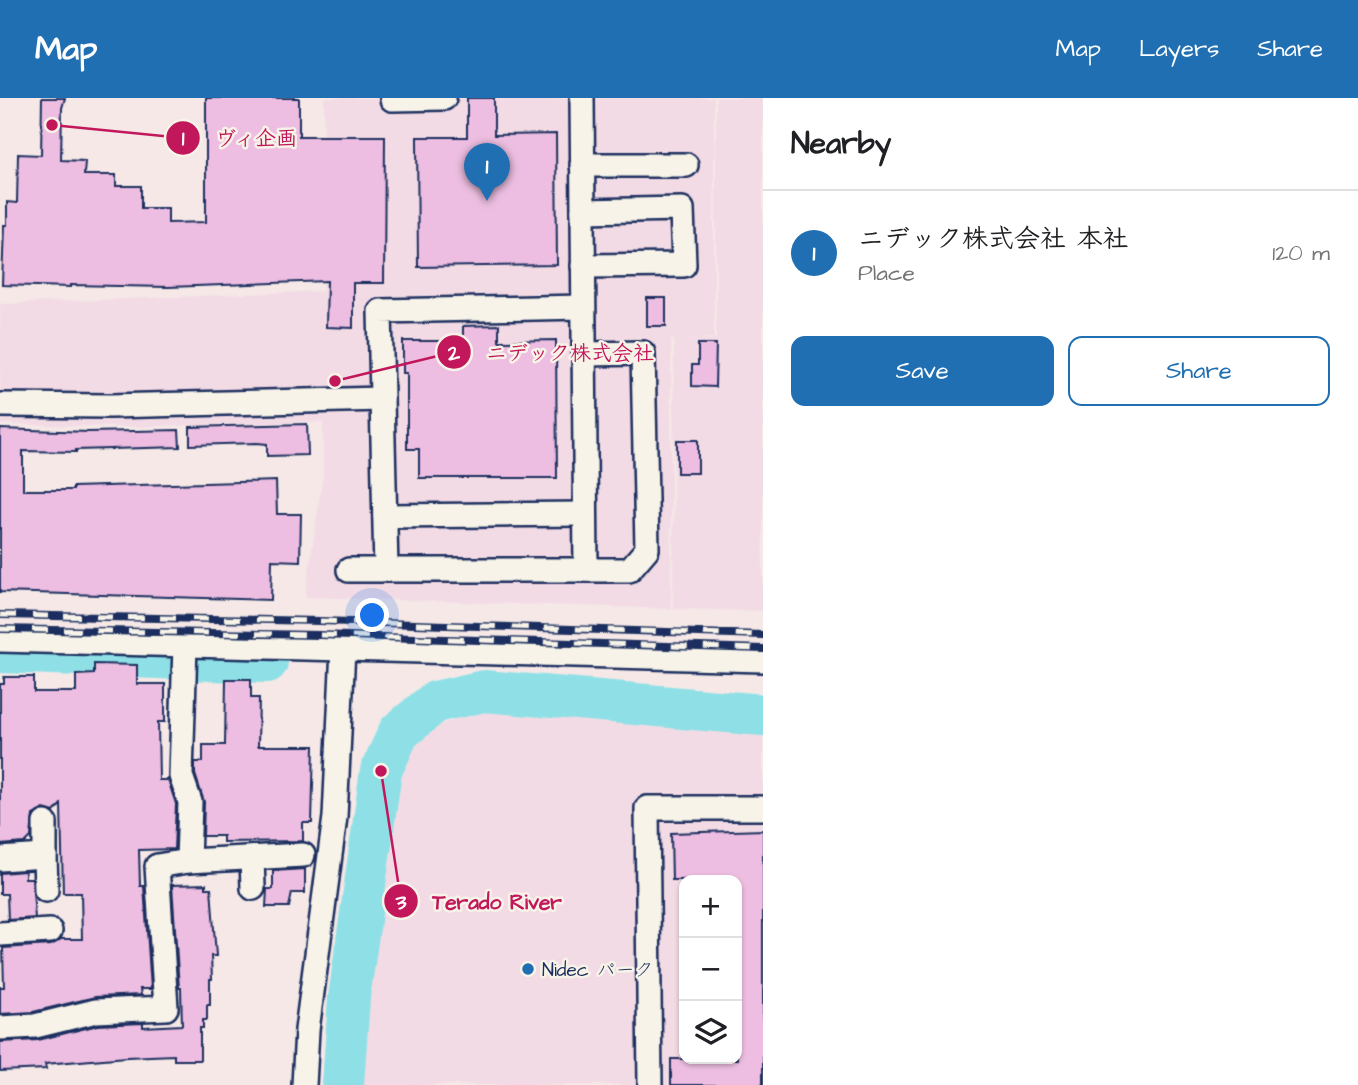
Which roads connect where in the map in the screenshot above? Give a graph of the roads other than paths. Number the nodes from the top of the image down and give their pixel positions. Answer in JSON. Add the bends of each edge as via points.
{"nodes":[{"id":1,"x":444,"y":98,"type":"edge"},
{"id":2,"x":582,"y":98,"type":"edge"},
{"id":3,"x":392,"y":99,"type":"edge"},
{"id":4,"x":582,"y":165,"type":"junction"},
{"id":5,"x":685,"y":165,"type":"dead end"},
{"id":6,"x":583,"y":211,"type":"junction"},
{"id":7,"x":583,"y":266,"type":"junction"},
{"id":8,"x":583,"y":307,"type":"junction"},
{"id":9,"x":584,"y":355,"type":"junction"},
{"id":10,"x":382,"y":399,"type":"junction"},
{"id":11,"x":0,"y":405,"type":"edge"},
{"id":12,"x":585,"y":514,"type":"junction"},
{"id":13,"x":385,"y":516,"type":"junction"},
{"id":14,"x":349,"y":570,"type":"dead end"},
{"id":15,"x":386,"y":570,"type":"junction"},
{"id":16,"x":586,"y":570,"type":"junction"},
{"id":17,"x":0,"y":640,"type":"edge"},
{"id":18,"x":185,"y":645,"type":"junction"},
{"id":19,"x":343,"y":649,"type":"junction"},
{"id":20,"x":763,"y":660,"type":"edge"},
{"id":21,"x":763,"y":808,"type":"edge"},
{"id":22,"x":45,"y":823,"type":"dead end"},
{"id":23,"x":303,"y":855,"type":"dead end"},
{"id":24,"x":45,"y":856,"type":"junction"},
{"id":25,"x":252,"y":858,"type":"junction"},
{"id":26,"x":0,"y":859,"type":"edge"},
{"id":27,"x":188,"y":860,"type":"junction"},
{"id":28,"x":253,"y":888,"type":"dead end"},
{"id":29,"x":46,"y":890,"type":"dead end"},
{"id":30,"x":50,"y":931,"type":"dead end"},
{"id":31,"x":0,"y":934,"type":"edge"},
{"id":32,"x":0,"y":1028,"type":"edge"},
{"id":33,"x":304,"y":1085,"type":"edge"},
{"id":34,"x":650,"y":1085,"type":"edge"}],
"edges":[{"from":1,"to":3,"type":"street"},
{"from":2,"to":4,"type":"street"},
{"from":4,"to":5,"type":"street"},
{"from":4,"to":6,"type":"street"},
{"from":6,"to":7,"type":"street"},
{"from":6,"to":7,"type":"street","via":[[682,209],[684,265]]},
{"from":7,"to":8,"type":"street"},
{"from":8,"to":9,"type":"street"},
{"from":8,"to":10,"type":"street","via":[[380,311]]},
{"from":9,"to":12,"type":"street"},
{"from":9,"to":16,"type":"street","via":[[643,353],[647,549],[629,570]]},
{"from":10,"to":11,"type":"street"},
{"from":10,"to":13,"type":"street"},
{"from":12,"to":13,"type":"street"},
{"from":12,"to":16,"type":"street"},
{"from":13,"to":15,"type":"street"},
{"from":14,"to":15,"type":"street"},
{"from":15,"to":16,"type":"street"},
{"from":17,"to":18,"type":"street"},
{"from":18,"to":19,"type":"street"},
{"from":18,"to":27,"type":"street","via":[[181,776],[190,802]]},
{"from":19,"to":20,"type":"street"},
{"from":19,"to":33,"type":"street","via":[[335,817]]},
{"from":21,"to":34,"type":"street","via":[[647,808]]},
{"from":22,"to":24,"type":"street"},
{"from":23,"to":25,"type":"street"},
{"from":24,"to":26,"type":"street"},
{"from":24,"to":29,"type":"street"},
{"from":25,"to":27,"type":"street"},
{"from":25,"to":28,"type":"street"},
{"from":27,"to":32,"type":"street","via":[[157,866],[166,1008],[96,1011],[35,1026]]},
{"from":30,"to":31,"type":"street"}]}
